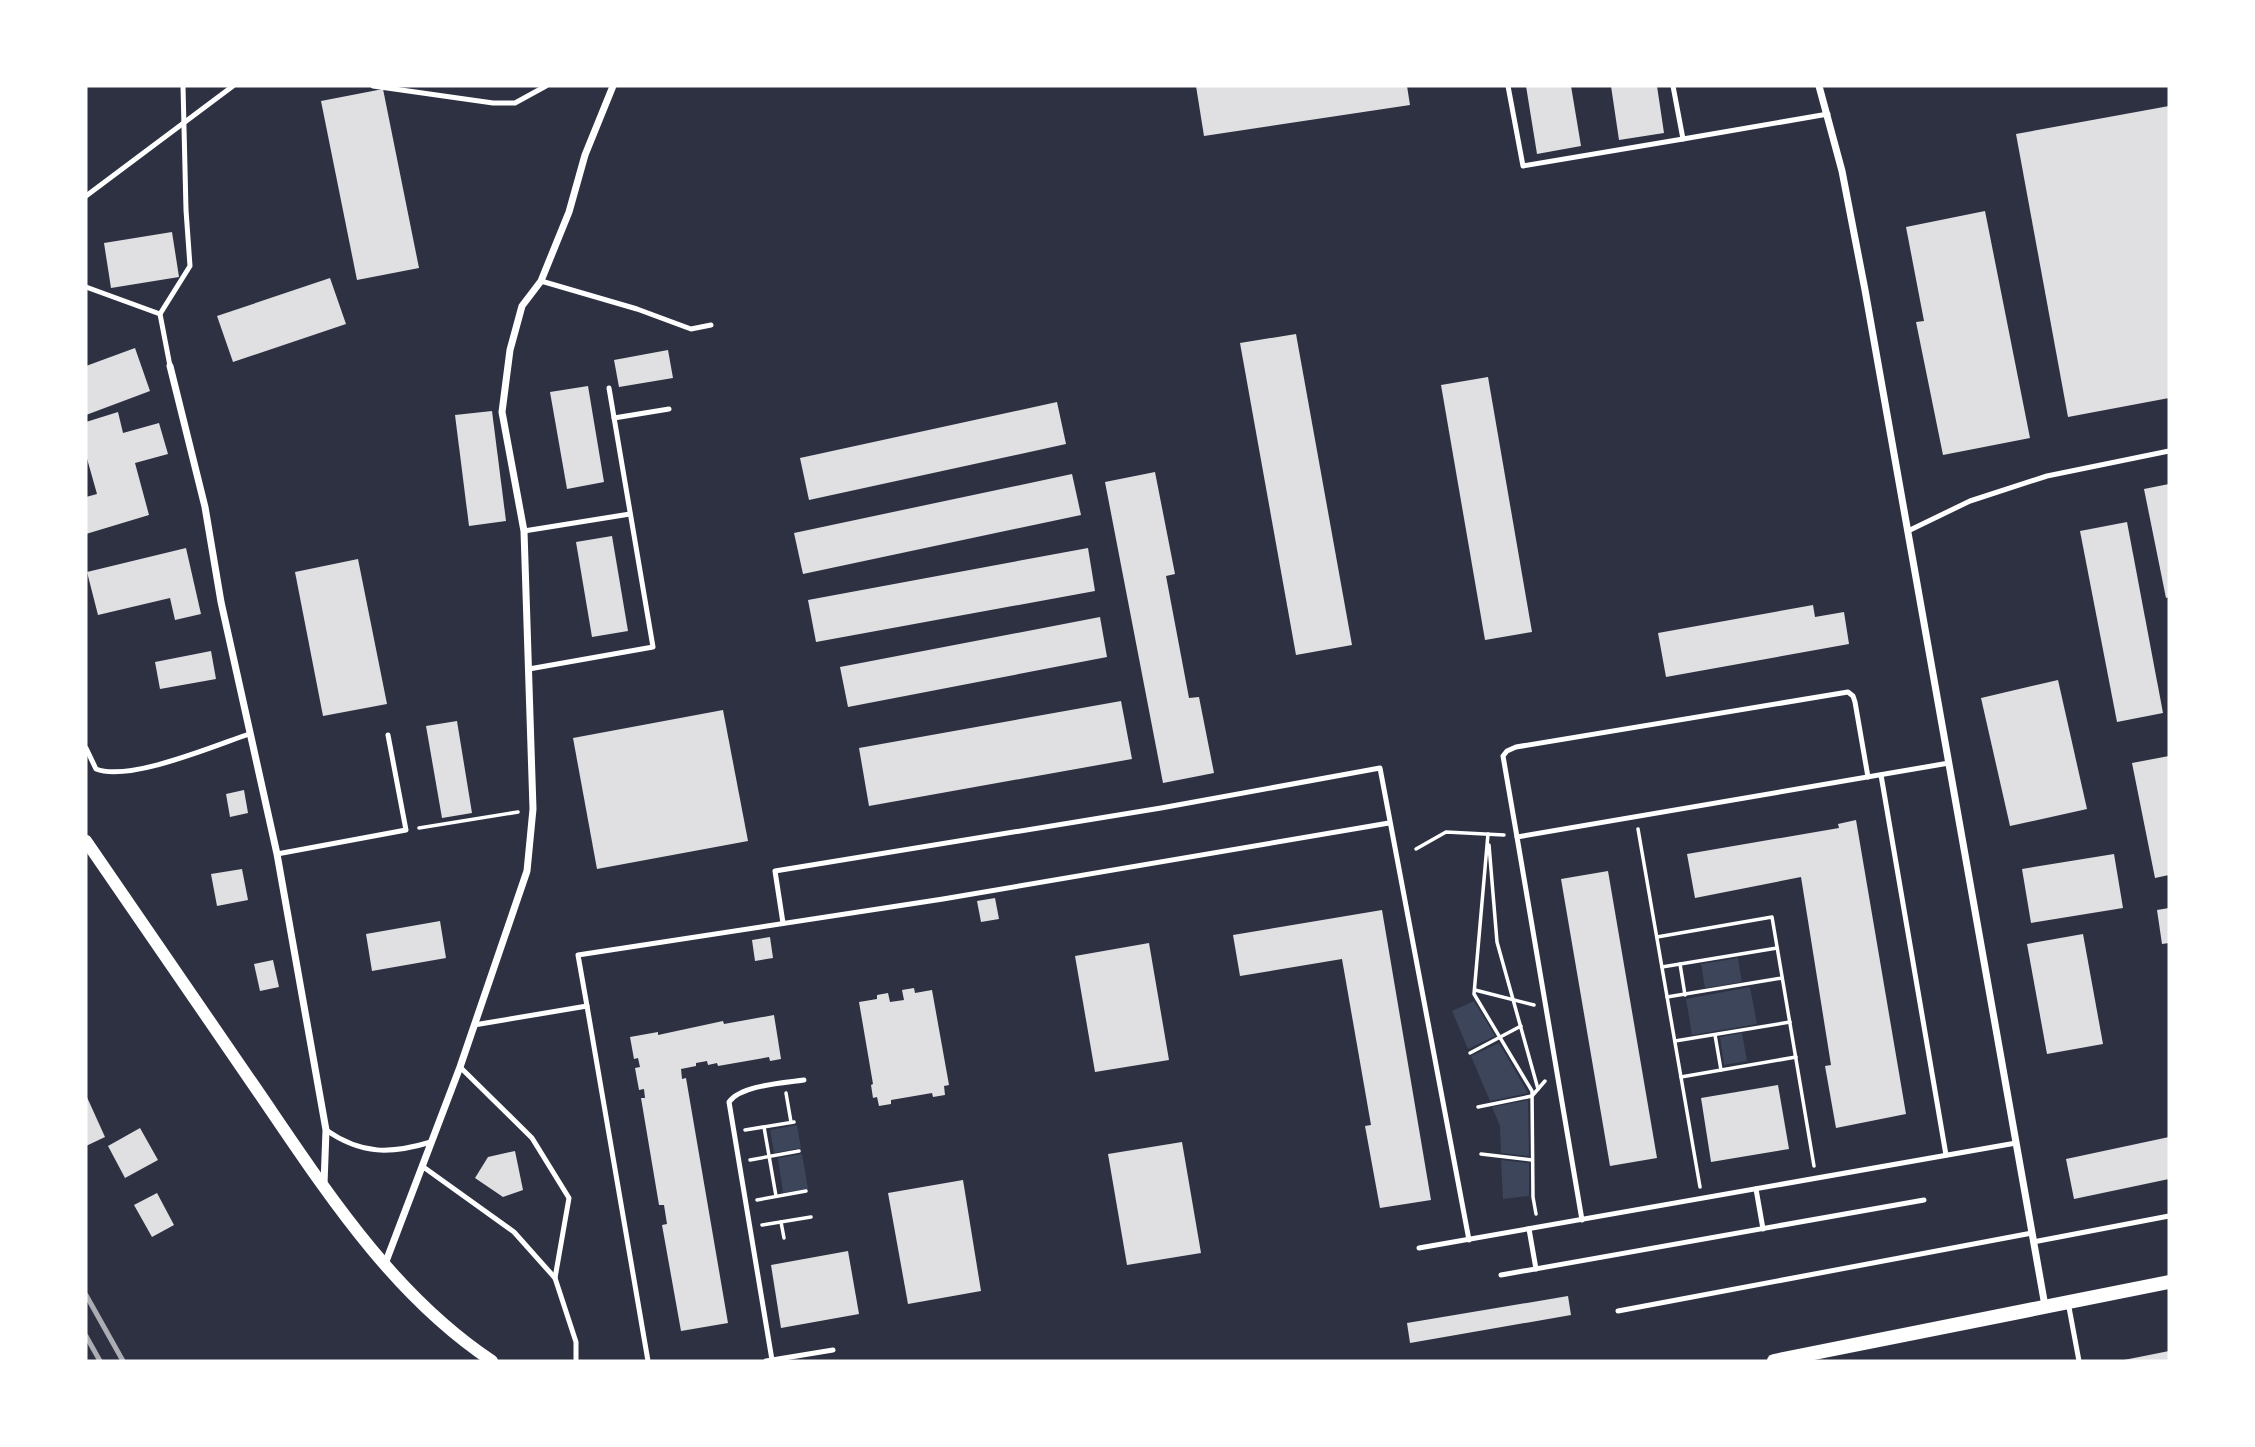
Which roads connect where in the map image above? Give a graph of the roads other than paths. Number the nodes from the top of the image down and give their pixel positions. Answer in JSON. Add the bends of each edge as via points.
{"nodes":[{"id":1,"x":183,"y":86,"type":"edge"},
{"id":2,"x":233,"y":86,"type":"edge"},
{"id":3,"x":373,"y":86,"type":"edge"},
{"id":4,"x":545,"y":86,"type":"edge"},
{"id":5,"x":613,"y":86,"type":"edge"},
{"id":6,"x":1507,"y":86,"type":"edge"},
{"id":7,"x":1674,"y":86,"type":"edge"},
{"id":8,"x":1819,"y":86,"type":"edge"},
{"id":9,"x":1828,"y":114,"type":"junction"},
{"id":10,"x":183,"y":122,"type":"junction"},
{"id":11,"x":1683,"y":139,"type":"junction"},
{"id":12,"x":86,"y":196,"type":"edge"},
{"id":13,"x":541,"y":281,"type":"junction"},
{"id":14,"x":86,"y":287,"type":"edge"},
{"id":15,"x":160,"y":314,"type":"junction"},
{"id":16,"x":711,"y":325,"type":"dead end"},
{"id":17,"x":170,"y":366,"type":"joint"},
{"id":18,"x":610,"y":388,"type":"dead end"},
{"id":19,"x":669,"y":409,"type":"dead end"},
{"id":20,"x":614,"y":418,"type":"junction"},
{"id":21,"x":2169,"y":451,"type":"edge"},
{"id":22,"x":630,"y":514,"type":"junction"},
{"id":23,"x":524,"y":531,"type":"junction"},
{"id":24,"x":1908,"y":531,"type":"junction"},
{"id":25,"x":529,"y":669,"type":"junction"},
{"id":26,"x":249,"y":734,"type":"junction"},
{"id":27,"x":388,"y":735,"type":"dead end"},
{"id":28,"x":86,"y":748,"type":"edge"},
{"id":29,"x":1950,"y":763,"type":"junction"},
{"id":30,"x":1881,"y":775,"type":"junction"},
{"id":31,"x":1868,"y":777,"type":"junction"},
{"id":32,"x":1389,"y":822,"type":"junction"},
{"id":33,"x":1516,"y":836,"type":"junction"},
{"id":34,"x":86,"y":841,"type":"edge"},
{"id":35,"x":277,"y":854,"type":"junction"},
{"id":36,"x":783,"y":923,"type":"junction"},
{"id":37,"x":587,"y":1006,"type":"junction"},
{"id":38,"x":474,"y":1025,"type":"junction"},
{"id":39,"x":460,"y":1067,"type":"junction"},
{"id":40,"x":804,"y":1080,"type":"dead end"},
{"id":41,"x":326,"y":1130,"type":"junction"},
{"id":42,"x":431,"y":1142,"type":"junction"},
{"id":43,"x":2016,"y":1143,"type":"junction"},
{"id":44,"x":1946,"y":1155,"type":"junction"},
{"id":45,"x":422,"y":1166,"type":"junction"},
{"id":46,"x":324,"y":1188,"type":"junction"},
{"id":47,"x":1756,"y":1189,"type":"junction"},
{"id":48,"x":1924,"y":1200,"type":"dead end"},
{"id":49,"x":2169,"y":1216,"type":"edge"},
{"id":50,"x":1582,"y":1220,"type":"junction"},
{"id":51,"x":1529,"y":1229,"type":"junction"},
{"id":52,"x":1763,"y":1229,"type":"junction"},
{"id":53,"x":2032,"y":1237,"type":"junction"},
{"id":54,"x":1469,"y":1240,"type":"junction"},
{"id":55,"x":1419,"y":1248,"type":"dead end"},
{"id":56,"x":385,"y":1265,"type":"junction"},
{"id":57,"x":1536,"y":1269,"type":"junction"},
{"id":58,"x":1501,"y":1275,"type":"dead end"},
{"id":59,"x":555,"y":1278,"type":"junction"},
{"id":60,"x":2169,"y":1282,"type":"edge"},
{"id":61,"x":2068,"y":1302,"type":"junction"},
{"id":62,"x":2046,"y":1307,"type":"junction"},
{"id":63,"x":1618,"y":1311,"type":"dead end"},
{"id":64,"x":833,"y":1350,"type":"dead end"},
{"id":65,"x":489,"y":1361,"type":"edge"},
{"id":66,"x":576,"y":1361,"type":"edge"},
{"id":67,"x":648,"y":1361,"type":"edge"},
{"id":68,"x":769,"y":1361,"type":"edge"},
{"id":69,"x":1774,"y":1361,"type":"edge"},
{"id":70,"x":2079,"y":1361,"type":"edge"}],
"edges":[{"from":1,"to":10,"type":"lane"},
{"from":2,"to":10,"type":"lane"},
{"from":3,"to":4,"type":"lane","via":[[493,103],[515,103]]},
{"from":5,"to":13,"type":"street"},
{"from":6,"to":11,"type":"lane","via":[[1523,166]]},
{"from":7,"to":11,"type":"lane"},
{"from":8,"to":9,"type":"street"},
{"from":9,"to":11,"type":"lane"},
{"from":9,"to":24,"type":"street"},
{"from":10,"to":12,"type":"lane"},
{"from":10,"to":15,"type":"lane","via":[[190,266]]},
{"from":13,"to":16,"type":"lane","via":[[691,329]]},
{"from":13,"to":23,"type":"street","via":[[522,306],[510,350],[502,412]]},
{"from":14,"to":15,"type":"lane"},
{"from":15,"to":17,"type":"lane"},
{"from":17,"to":26,"type":"street","via":[[205,507]]},
{"from":18,"to":20,"type":"lane"},
{"from":19,"to":20,"type":"lane"},
{"from":20,"to":22,"type":"lane"},
{"from":21,"to":24,"type":"lane","via":[[2047,477],[1970,501]]},
{"from":22,"to":23,"type":"lane"},
{"from":22,"to":25,"type":"lane","via":[[653,647]]},
{"from":23,"to":25,"type":"street"},
{"from":24,"to":29,"type":"street"},
{"from":25,"to":38,"type":"street","via":[[533,809],[527,871]]},
{"from":26,"to":28,"type":"lane","via":[[183,757],[108,774],[96,769]]},
{"from":26,"to":35,"type":"street"},
{"from":27,"to":35,"type":"lane","via":[[407,830]]},
{"from":29,"to":30,"type":"lane"},
{"from":29,"to":43,"type":"street"},
{"from":30,"to":31,"type":"lane"},
{"from":30,"to":44,"type":"lane"},
{"from":31,"to":33,"type":"lane"},
{"from":31,"to":33,"type":"lane","via":[[1856,702],[1842,692],[1516,747],[1503,756]]},
{"from":32,"to":36,"type":"lane"},
{"from":32,"to":36,"type":"lane","via":[[1380,768],[775,871]]},
{"from":32,"to":54,"type":"lane"},
{"from":33,"to":50,"type":"lane"},
{"from":34,"to":46,"type":"street"},
{"from":35,"to":41,"type":"street"},
{"from":36,"to":37,"type":"lane","via":[[578,955]]},
{"from":37,"to":38,"type":"lane"},
{"from":37,"to":67,"type":"lane"},
{"from":38,"to":39,"type":"street"},
{"from":39,"to":42,"type":"street"},
{"from":39,"to":59,"type":"lane","via":[[532,1138],[569,1198]]},
{"from":40,"to":68,"type":"lane","via":[[746,1090],[729,1102]]},
{"from":41,"to":42,"type":"lane","via":[[382,1152]]},
{"from":41,"to":46,"type":"street"},
{"from":42,"to":45,"type":"street"},
{"from":43,"to":44,"type":"lane"},
{"from":43,"to":53,"type":"street"},
{"from":44,"to":47,"type":"lane"},
{"from":45,"to":56,"type":"street"},
{"from":45,"to":59,"type":"lane","via":[[514,1232]]},
{"from":46,"to":56,"type":"street"},
{"from":47,"to":50,"type":"lane"},
{"from":47,"to":52,"type":"lane"},
{"from":48,"to":52,"type":"lane"},
{"from":49,"to":53,"type":"lane"},
{"from":50,"to":51,"type":"lane"},
{"from":51,"to":54,"type":"lane"},
{"from":51,"to":57,"type":"lane"},
{"from":52,"to":57,"type":"lane"},
{"from":53,"to":62,"type":"street"},
{"from":53,"to":63,"type":"lane"},
{"from":54,"to":55,"type":"lane"},
{"from":56,"to":65,"type":"street","via":[[429,1313]]},
{"from":57,"to":58,"type":"lane"},
{"from":59,"to":66,"type":"lane","via":[[576,1342]]},
{"from":60,"to":61,"type":"main road"},
{"from":61,"to":62,"type":"main road"},
{"from":61,"to":70,"type":"lane"},
{"from":62,"to":69,"type":"main road"},
{"from":64,"to":68,"type":"lane"}]}
